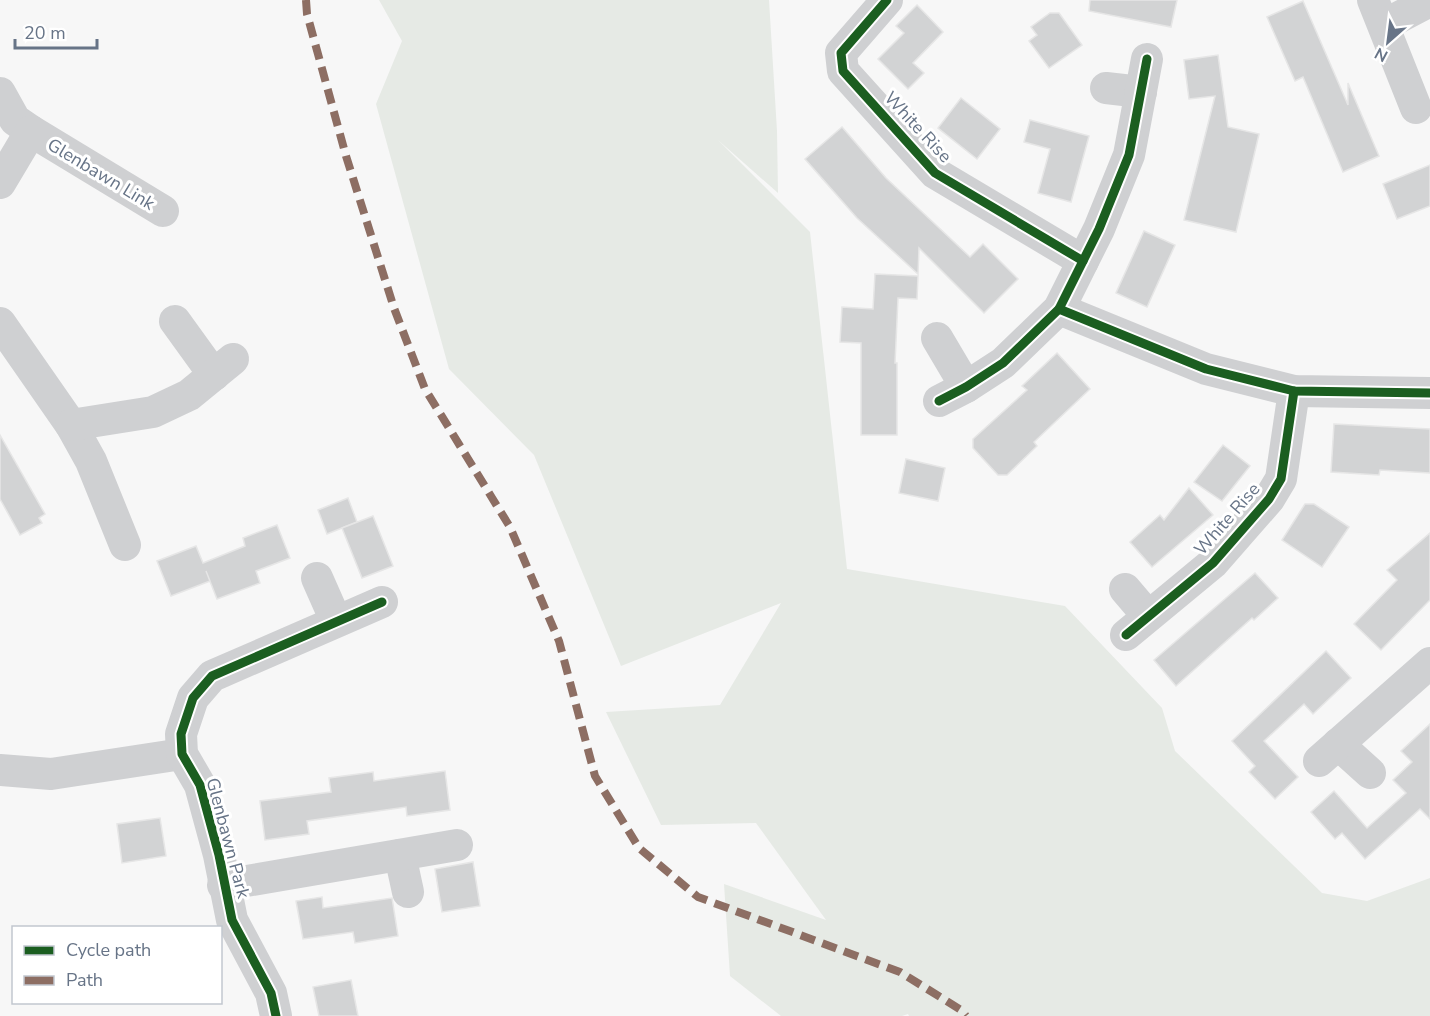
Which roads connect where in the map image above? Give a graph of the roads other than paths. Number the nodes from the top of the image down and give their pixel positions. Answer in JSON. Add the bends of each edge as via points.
{"nodes":[{"id":1,"x":887,"y":0,"type":"edge"},
{"id":2,"x":1430,"y":1,"type":"edge"},
{"id":3,"x":1378,"y":13,"type":"edge"},
{"id":4,"x":1147,"y":59,"type":"dead end"},
{"id":5,"x":1106,"y":88,"type":"dead end"},
{"id":6,"x":1142,"y":92,"type":"junction"},
{"id":7,"x":0,"y":93,"type":"edge"},
{"id":8,"x":1418,"y":112,"type":"edge"},
{"id":9,"x":31,"y":130,"type":"junction"},
{"id":10,"x":0,"y":183,"type":"edge"},
{"id":11,"x":163,"y":211,"type":"dead end"},
{"id":12,"x":1083,"y":261,"type":"junction"},
{"id":13,"x":1059,"y":309,"type":"junction"},
{"id":14,"x":175,"y":321,"type":"dead end"},
{"id":15,"x":0,"y":323,"type":"edge"},
{"id":16,"x":937,"y":338,"type":"dead end"},
{"id":17,"x":966,"y":387,"type":"junction"},
{"id":18,"x":1294,"y":391,"type":"junction"},
{"id":19,"x":1430,"y":393,"type":"edge"},
{"id":20,"x":939,"y":401,"type":"dead end"},
{"id":21,"x":71,"y":425,"type":"junction"},
{"id":22,"x":125,"y":545,"type":"dead end"},
{"id":23,"x":317,"y":578,"type":"dead end"},
{"id":24,"x":1125,"y":589,"type":"dead end"},
{"id":25,"x":382,"y":602,"type":"dead end"},
{"id":26,"x":336,"y":621,"type":"junction"},
{"id":27,"x":1430,"y":663,"type":"edge"},
{"id":28,"x":182,"y":754,"type":"junction"},
{"id":29,"x":0,"y":770,"type":"edge"},
{"id":30,"x":1370,"y":773,"type":"dead end"},
{"id":31,"x":457,"y":845,"type":"dead end"},
{"id":32,"x":400,"y":855,"type":"junction"},
{"id":33,"x":223,"y":885,"type":"junction"},
{"id":34,"x":408,"y":892,"type":"dead end"},
{"id":35,"x":276,"y":1016,"type":"edge"}],
"edges":[{"from":1,"to":12,"type":"street","name":"White Rise","via":[[841,53],[843,70],[935,173]]},
{"from":2,"to":3,"type":"street"},
{"from":3,"to":8,"type":"street"},
{"from":4,"to":6,"type":"street"},
{"from":5,"to":6,"type":"street"},
{"from":6,"to":12,"type":"street","via":[[1129,154]]},
{"from":7,"to":9,"type":"street","via":[[15,120]]},
{"from":9,"to":10,"type":"street","name":"Glenbawn Link"},
{"from":9,"to":11,"type":"street","name":"Glenbawn Link"},
{"from":12,"to":13,"type":"street"},
{"from":13,"to":17,"type":"street","via":[[1003,363]]},
{"from":13,"to":18,"type":"street","via":[[1206,369]]},
{"from":14,"to":21,"type":"street","via":[[223,367],[189,395],[153,412]]},
{"from":15,"to":21,"type":"street"},
{"from":16,"to":17,"type":"street"},
{"from":17,"to":20,"type":"street"},
{"from":18,"to":19,"type":"street"},
{"from":18,"to":24,"type":"street","name":"White Rise","via":[[1281,479],[1269,499],[1213,563],[1137,625]]},
{"from":21,"to":22,"type":"street","via":[[91,461]]},
{"from":23,"to":26,"type":"street"},
{"from":25,"to":26,"type":"street"},
{"from":26,"to":28,"type":"street","via":[[212,676],[193,698],[182,734]]},
{"from":27,"to":30,"type":"street","via":[[1329,752]]},
{"from":28,"to":29,"type":"street","via":[[51,774]]},
{"from":28,"to":33,"type":"street","name":"Glenbawn Park","via":[[200,785]]},
{"from":31,"to":32,"type":"street"},
{"from":32,"to":33,"type":"street"},
{"from":32,"to":34,"type":"street"},
{"from":33,"to":35,"type":"street","name":"Glenbawn Park","via":[[232,920],[271,993]]}]}
